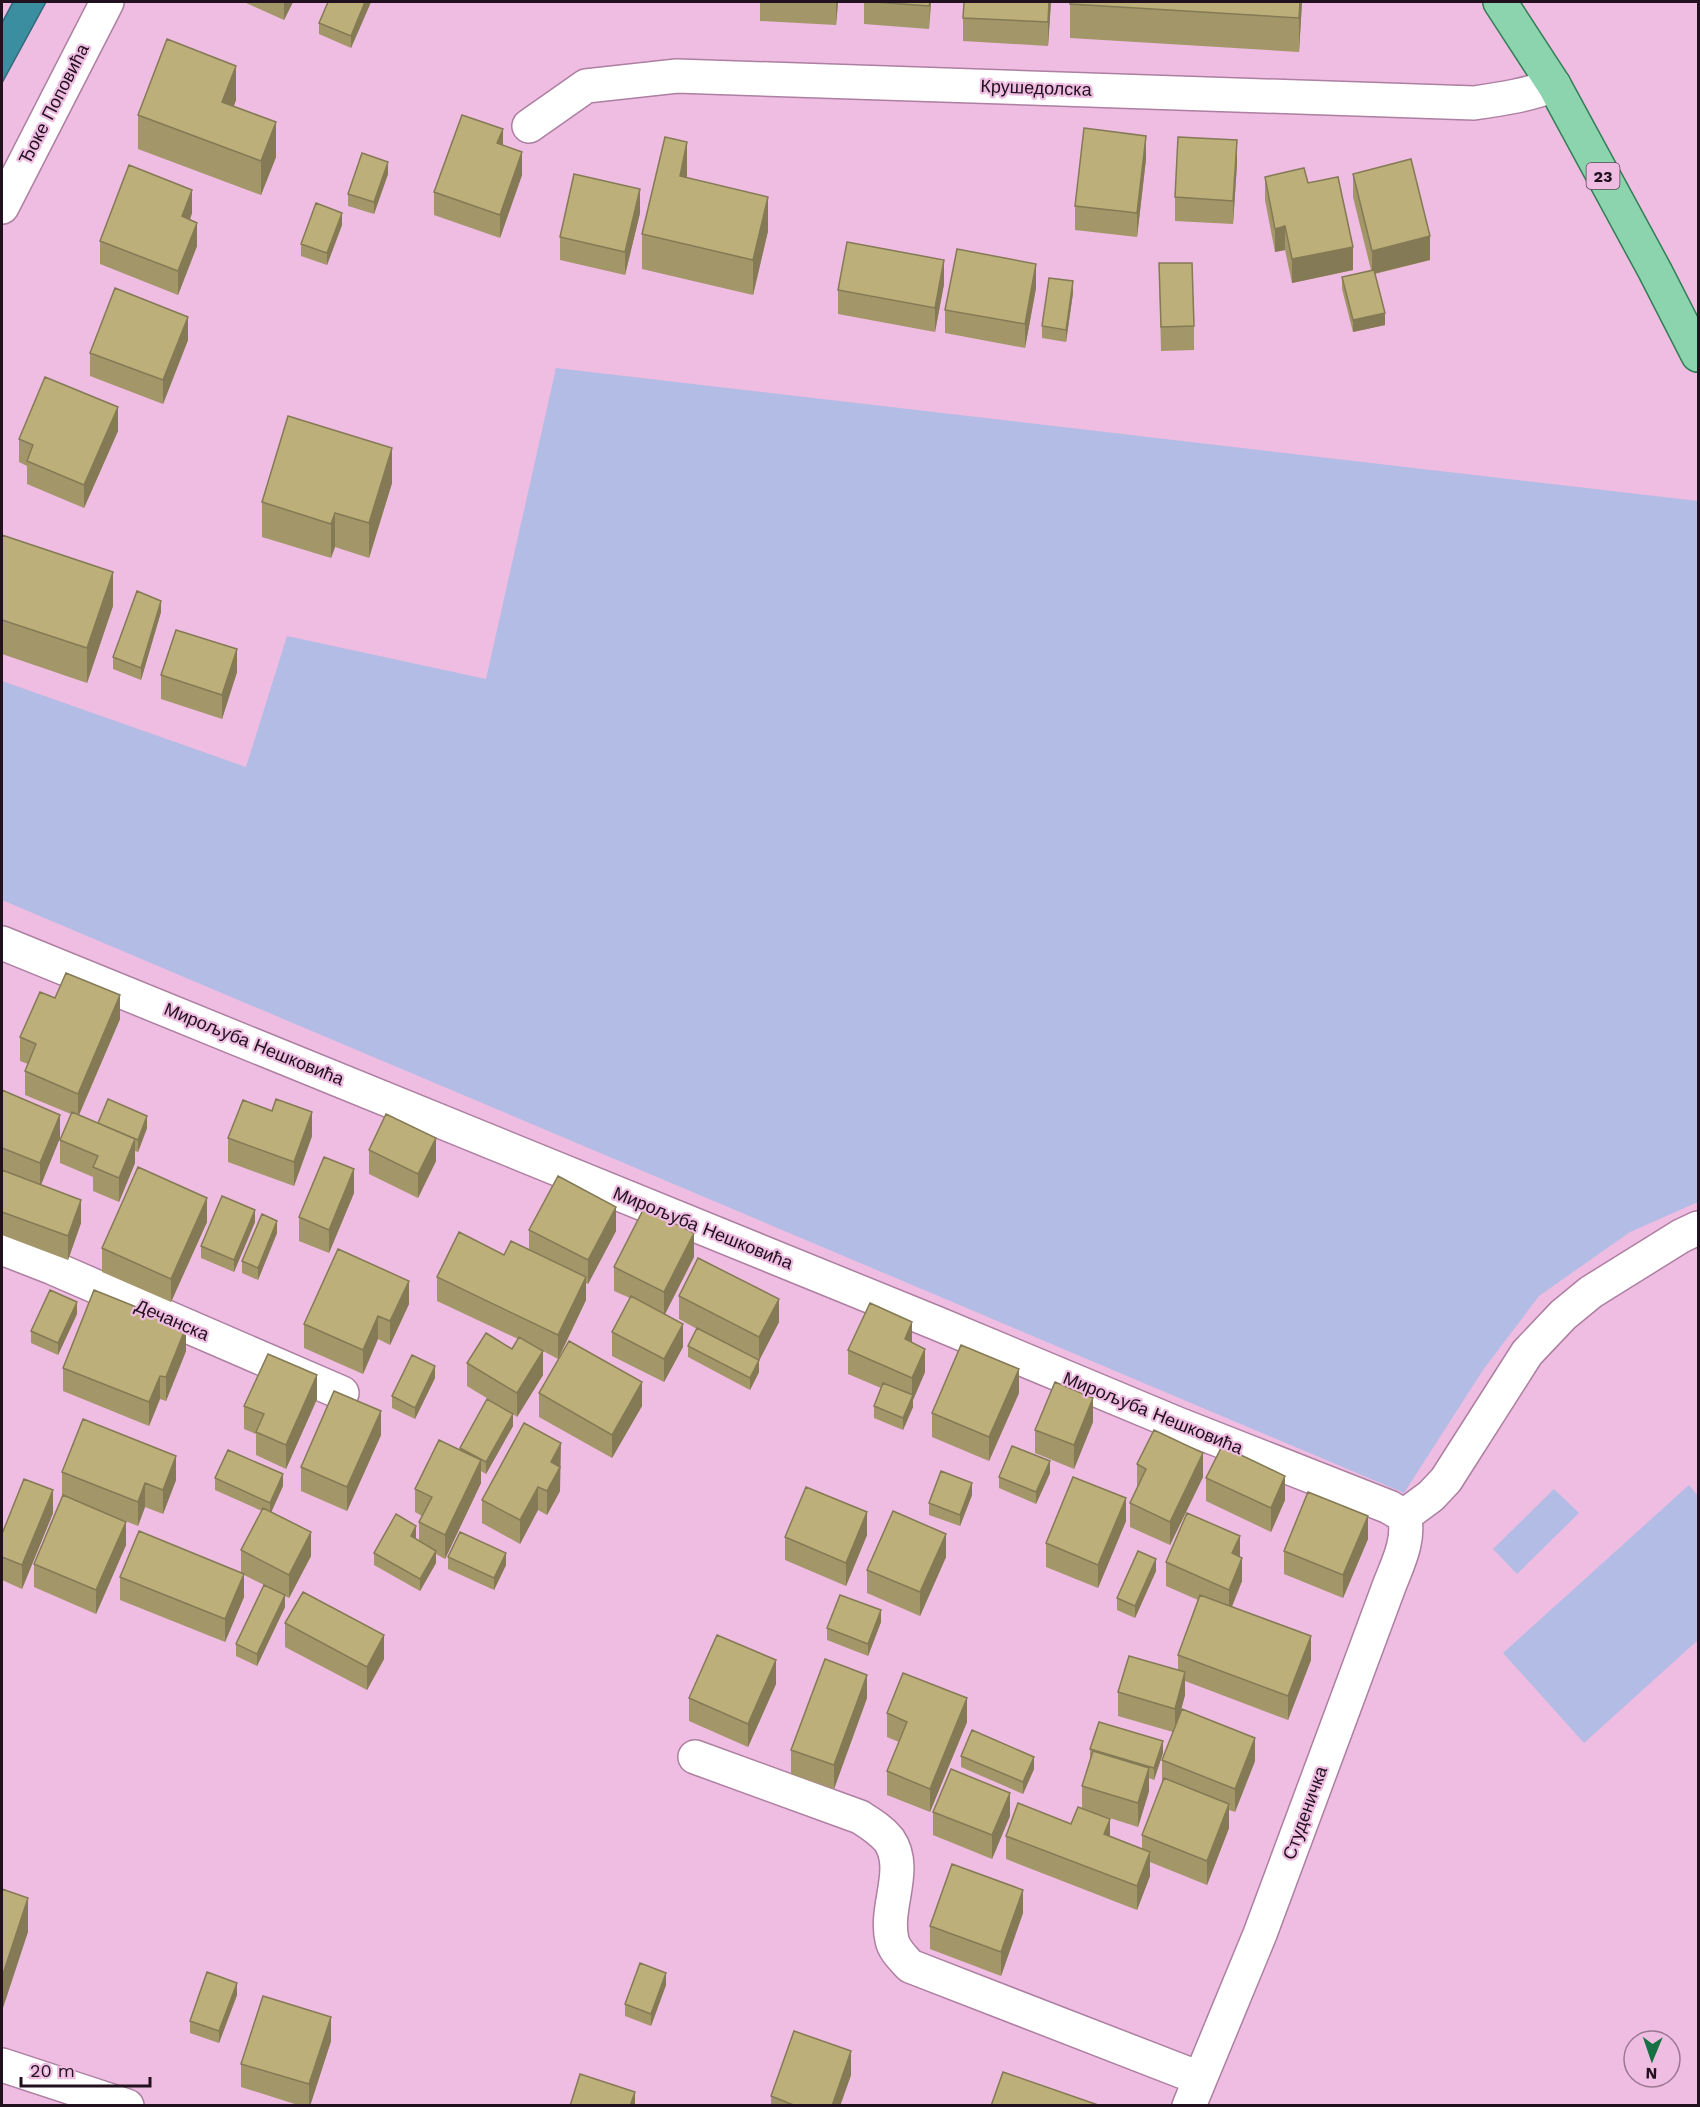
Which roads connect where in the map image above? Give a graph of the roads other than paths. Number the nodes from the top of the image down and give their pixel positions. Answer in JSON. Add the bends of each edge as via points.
{"nodes":[{"id":1,"x":107,"y":2,"type":"edge"},
{"id":2,"x":1500,"y":2,"type":"edge"},
{"id":3,"x":1554,"y":85,"type":"junction"},
{"id":4,"x":529,"y":126,"type":"dead end"},
{"id":5,"x":2,"y":207,"type":"edge"},
{"id":6,"x":1698,"y":355,"type":"edge"},
{"id":7,"x":2,"y":943,"type":"edge"},
{"id":8,"x":1698,"y":1228,"type":"edge"},
{"id":9,"x":2,"y":1248,"type":"edge"},
{"id":10,"x":342,"y":1393,"type":"edge"},
{"id":11,"x":1404,"y":1516,"type":"junction"},
{"id":12,"x":695,"y":1757,"type":"dead end"},
{"id":13,"x":2,"y":2066,"type":"edge"},
{"id":14,"x":1194,"y":2092,"type":"edge"},
{"id":15,"x":128,"y":2106,"type":"edge"}],
"edges":[{"from":1,"to":5,"type":"street","name":"Ђоке Поповића"},
{"from":2,"to":3,"type":"main road","number":"23"},
{"from":3,"to":4,"type":"street","name":"Крушедолска","via":[[1506,99],[1474,103],[677,76],[586,86]]},
{"from":3,"to":6,"type":"main road","number":"23"},
{"from":7,"to":11,"type":"street","name":"Мирољуба Нешковића"},
{"from":8,"to":11,"type":"street","via":[[1591,1292],[1563,1315],[1527,1353],[1446,1480]]},
{"from":9,"to":10,"type":"street","name":"Дечанска"},
{"from":11,"to":14,"type":"street","name":"Студеничка","via":[[1404,1544],[1388,1589],[1260,1934]]},
{"from":12,"to":14,"type":"street","via":[[860,1817],[879,1830],[897,1857],[890,1908],[892,1941],[910,1966]]},
{"from":13,"to":15,"type":"street"}]}
